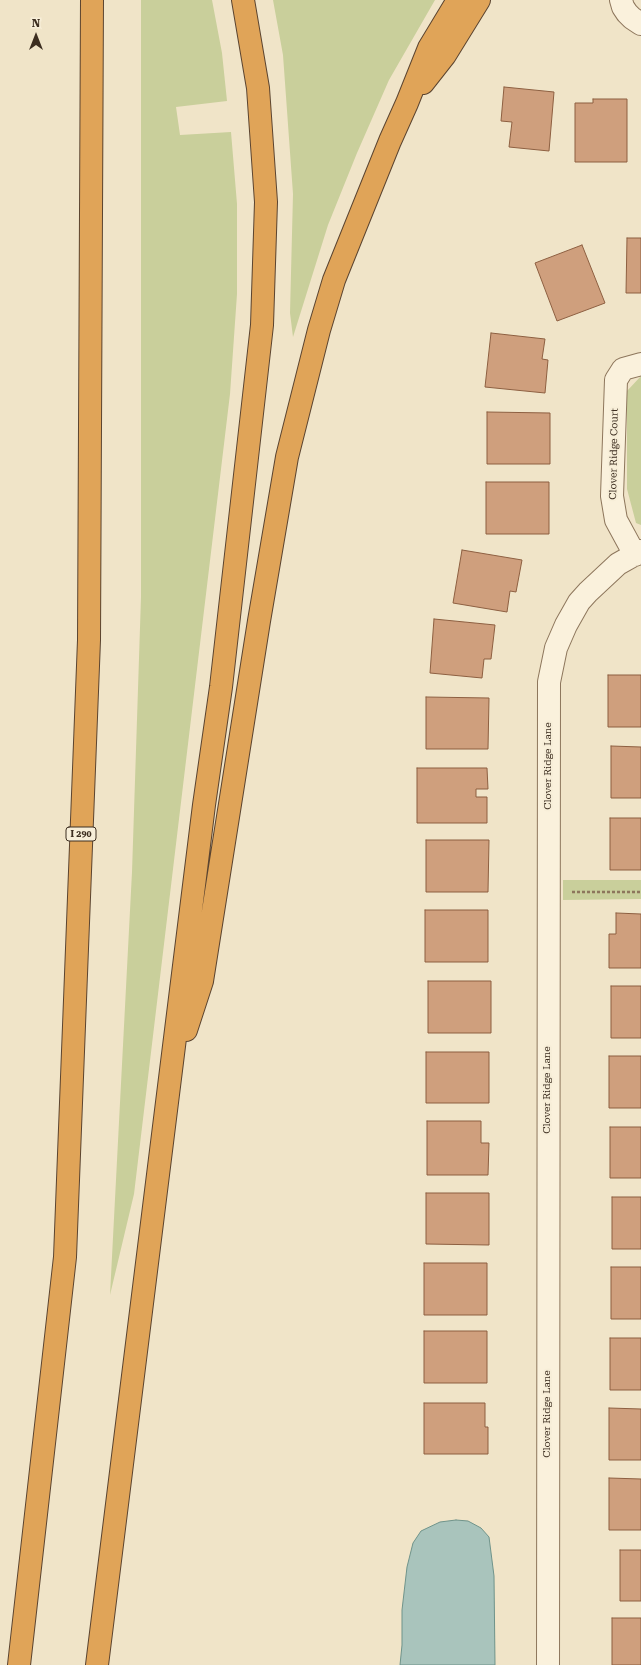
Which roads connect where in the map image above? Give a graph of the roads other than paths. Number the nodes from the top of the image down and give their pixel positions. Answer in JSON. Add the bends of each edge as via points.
{"nodes":[{"id":1,"x":92,"y":0,"type":"edge"},
{"id":2,"x":243,"y":0,"type":"edge"},
{"id":3,"x":458,"y":0,"type":"edge"},
{"id":4,"x":479,"y":0,"type":"edge"},
{"id":5,"x":621,"y":0,"type":"edge"},
{"id":6,"x":641,"y":24,"type":"edge"},
{"id":7,"x":407,"y":103,"type":"junction"},
{"id":8,"x":641,"y":364,"type":"edge"},
{"id":9,"x":638,"y":553,"type":"edge"},
{"id":10,"x":170,"y":1075,"type":"junction"},
{"id":11,"x":19,"y":1665,"type":"edge"},
{"id":12,"x":97,"y":1665,"type":"edge"},
{"id":13,"x":548,"y":1665,"type":"edge"}],
"edges":[{"from":1,"to":11,"type":"highway","number":"I 290","via":[[89,640],[65,1257]]},
{"from":2,"to":10,"type":"highway","via":[[258,88],[266,202],[262,324],[221,687]]},
{"from":3,"to":7,"type":"highway","via":[[429,48]]},
{"from":4,"to":7,"type":"highway","via":[[445,55]]},
{"from":5,"to":6,"type":"street","via":[[627,13]]},
{"from":7,"to":10,"type":"highway","via":[[334,280],[287,457],[202,980]]},
{"from":8,"to":9,"type":"street","name":"Clover Ridge Court","via":[[623,369],[616,380],[612,496],[616,520]]},
{"from":9,"to":13,"type":"street","name":"Clover Ridge Lane","via":[[613,568],[579,602],[563,631],[553,657],[548,682]]},
{"from":10,"to":12,"type":"highway"}]}
